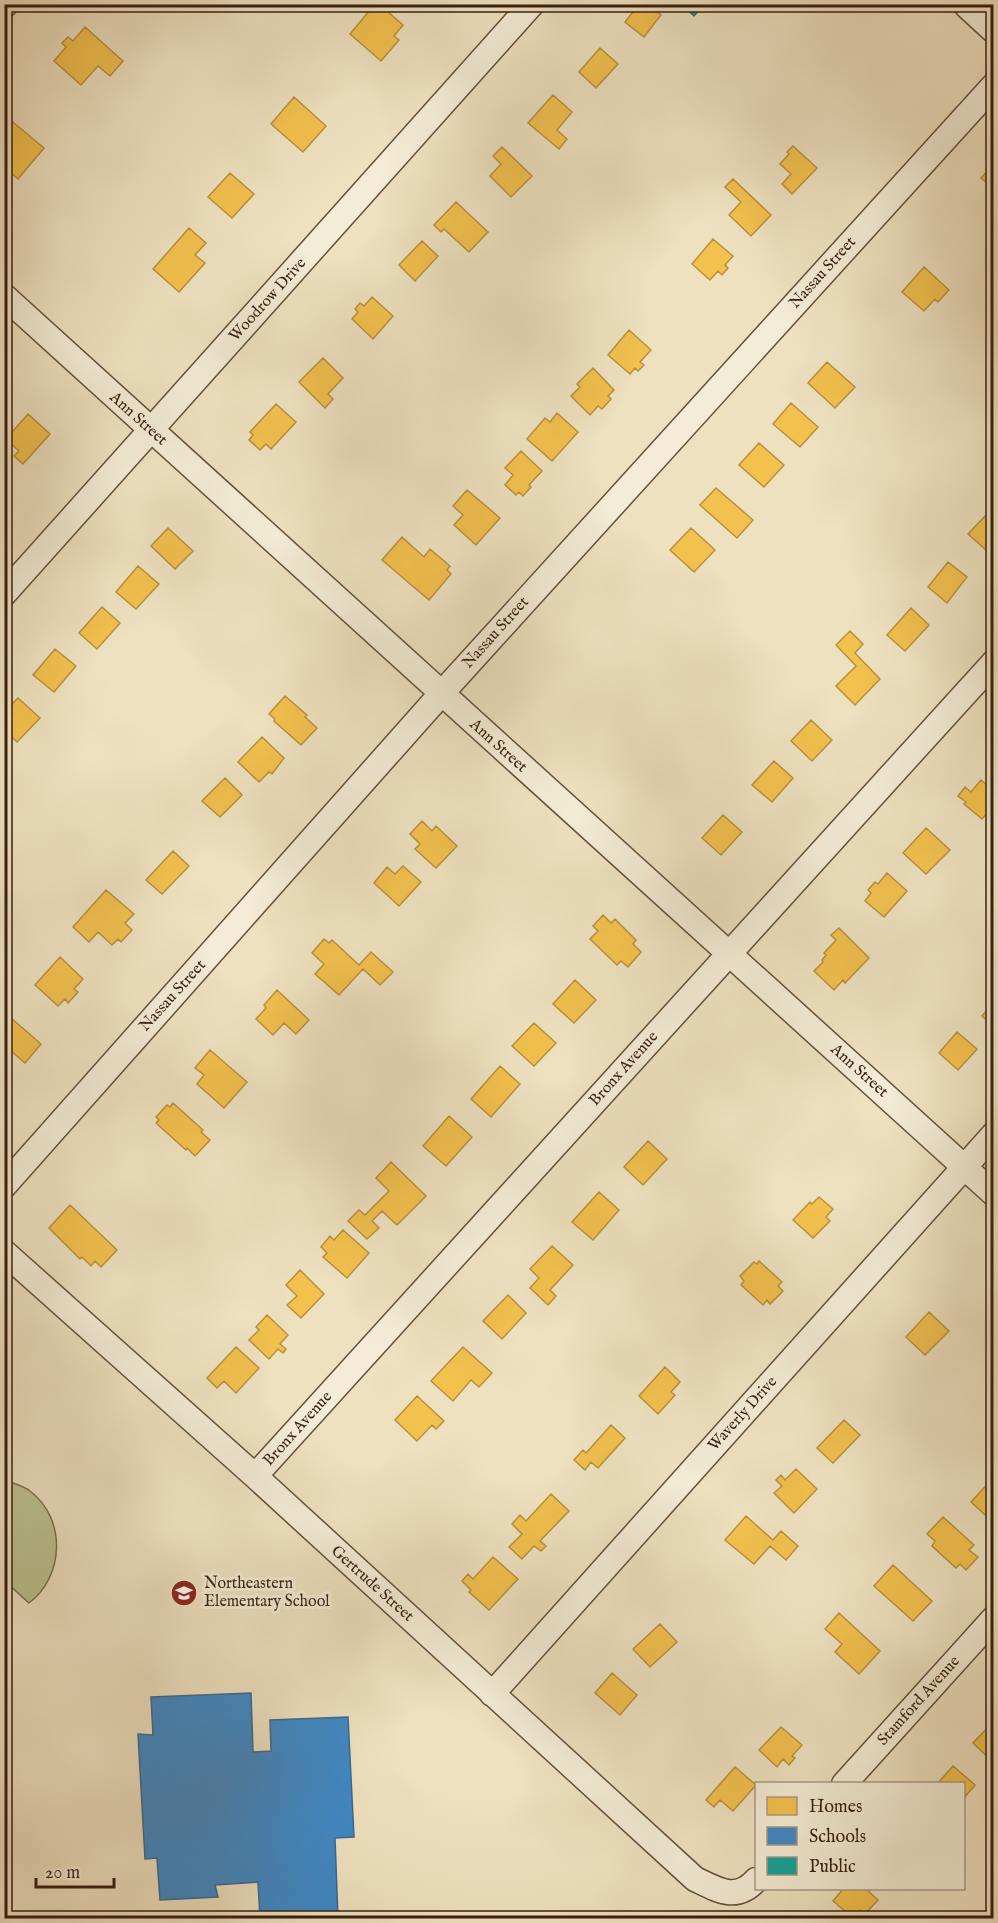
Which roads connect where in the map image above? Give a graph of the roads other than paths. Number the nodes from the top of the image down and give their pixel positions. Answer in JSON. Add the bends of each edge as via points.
{"nodes":[{"id":1,"x":532,"y":4,"type":"edge"},
{"id":2,"x":969,"y":4,"type":"edge"},
{"id":3,"x":993,"y":27,"type":"edge"},
{"id":4,"x":993,"y":85,"type":"edge"},
{"id":5,"x":4,"y":296,"type":"edge"},
{"id":6,"x":151,"y":431,"type":"junction"},
{"id":7,"x":4,"y":594,"type":"edge"},
{"id":8,"x":993,"y":662,"type":"edge"},
{"id":9,"x":441,"y":694,"type":"junction"},
{"id":10,"x":729,"y":954,"type":"junction"},
{"id":11,"x":993,"y":1134,"type":"edge"},
{"id":12,"x":964,"y":1167,"type":"junction"},
{"id":13,"x":4,"y":1186,"type":"edge"},
{"id":14,"x":993,"y":1194,"type":"edge"},
{"id":15,"x":4,"y":1252,"type":"edge"},
{"id":16,"x":255,"y":1476,"type":"junction"},
{"id":17,"x":993,"y":1618,"type":"edge"},
{"id":18,"x":492,"y":1694,"type":"junction"},
{"id":19,"x":846,"y":1782,"type":"edge"},
{"id":20,"x":752,"y":1884,"type":"edge"}],
"edges":[{"from":1,"to":6,"type":"street","name":"Woodrow Drive"},
{"from":2,"to":3,"type":"street"},
{"from":4,"to":9,"type":"street","name":"Nassau Street"},
{"from":5,"to":6,"type":"street","name":"Ann Street"},
{"from":6,"to":7,"type":"street","name":"Woodrow Drive"},
{"from":6,"to":9,"type":"street","name":"Ann Street"},
{"from":8,"to":10,"type":"street","name":"Bronx Avenue"},
{"from":9,"to":10,"type":"street","name":"Ann Street"},
{"from":9,"to":13,"type":"street","name":"Nassau Street"},
{"from":10,"to":12,"type":"street","name":"Ann Street"},
{"from":10,"to":16,"type":"street","name":"Bronx Avenue"},
{"from":11,"to":12,"type":"street","name":"Waverly Drive"},
{"from":12,"to":14,"type":"street","name":"Ann Street"},
{"from":12,"to":18,"type":"street","name":"Waverly Drive"},
{"from":15,"to":16,"type":"street","name":"Gertrude Street"},
{"from":16,"to":18,"type":"street","name":"Gertrude Street"},
{"from":17,"to":19,"type":"street","name":"Stamford Avenue"},
{"from":18,"to":20,"type":"street","name":"Gertrude Street","via":[[695,1879],[731,1893]]}]}
